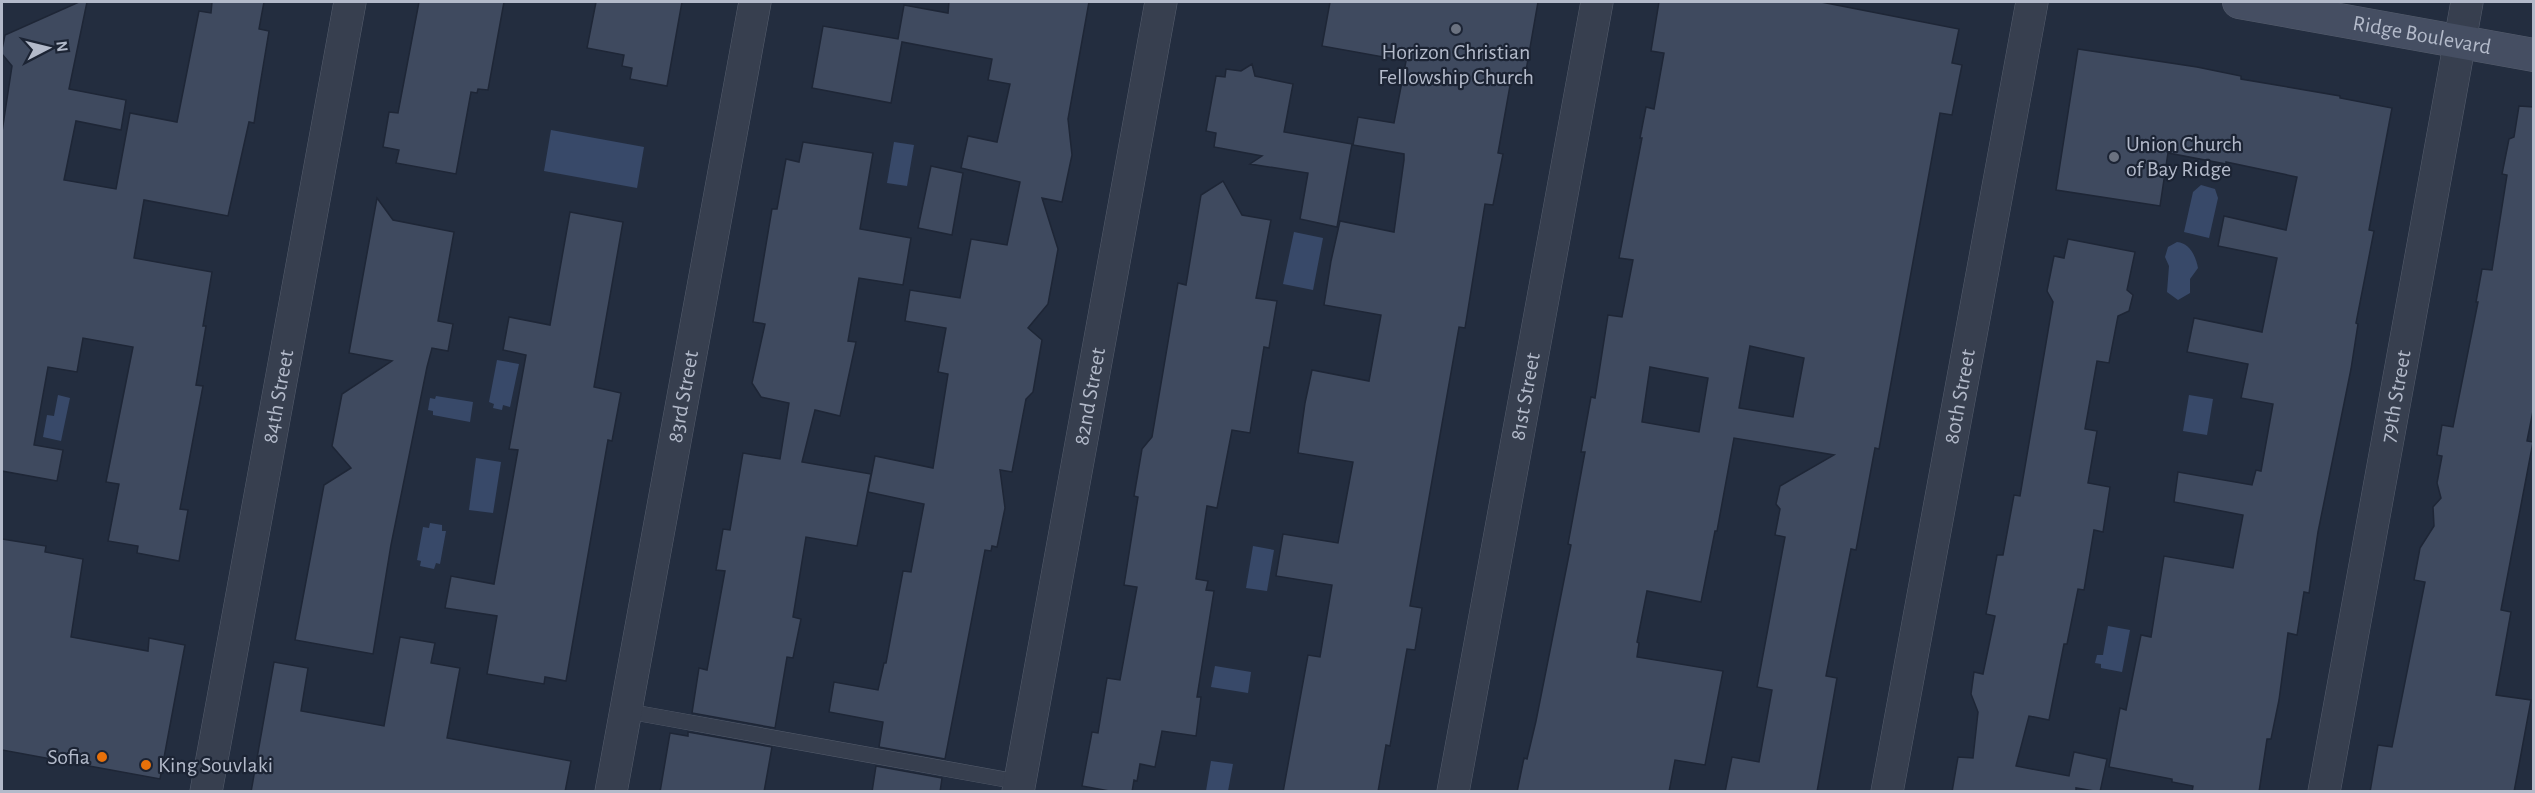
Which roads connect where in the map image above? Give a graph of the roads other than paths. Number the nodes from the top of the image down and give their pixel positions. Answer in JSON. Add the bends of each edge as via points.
{"nodes":[{"id":1,"x":350,"y":2,"type":"edge"},
{"id":2,"x":755,"y":2,"type":"edge"},
{"id":3,"x":1161,"y":2,"type":"edge"},
{"id":4,"x":1597,"y":2,"type":"edge"},
{"id":5,"x":2032,"y":2,"type":"edge"},
{"id":6,"x":2239,"y":2,"type":"edge"},
{"id":7,"x":2467,"y":2,"type":"edge"},
{"id":8,"x":2459,"y":42,"type":"junction"},
{"id":9,"x":2534,"y":55,"type":"edge"},
{"id":10,"x":626,"y":711,"type":"junction"},
{"id":11,"x":1019,"y":787,"type":"edge"},
{"id":12,"x":206,"y":792,"type":"edge"},
{"id":13,"x":611,"y":792,"type":"edge"},
{"id":14,"x":1453,"y":792,"type":"edge"},
{"id":15,"x":1887,"y":792,"type":"edge"},
{"id":16,"x":2324,"y":792,"type":"edge"}],
"edges":[{"from":1,"to":12,"type":"street","name":"84th Street"},
{"from":2,"to":10,"type":"street","name":"83rd Street"},
{"from":3,"to":11,"type":"street","name":"82nd Street"},
{"from":4,"to":14,"type":"street","name":"81st Street"},
{"from":5,"to":15,"type":"street","name":"80th Street"},
{"from":6,"to":8,"type":"street","name":"Ridge Boulevard"},
{"from":7,"to":8,"type":"street","name":"79th Street"},
{"from":8,"to":9,"type":"street","name":"Ridge Boulevard"},
{"from":8,"to":16,"type":"street","name":"79th Street"},
{"from":10,"to":11,"type":"lane"},
{"from":10,"to":13,"type":"street","name":"83rd Street"}]}
